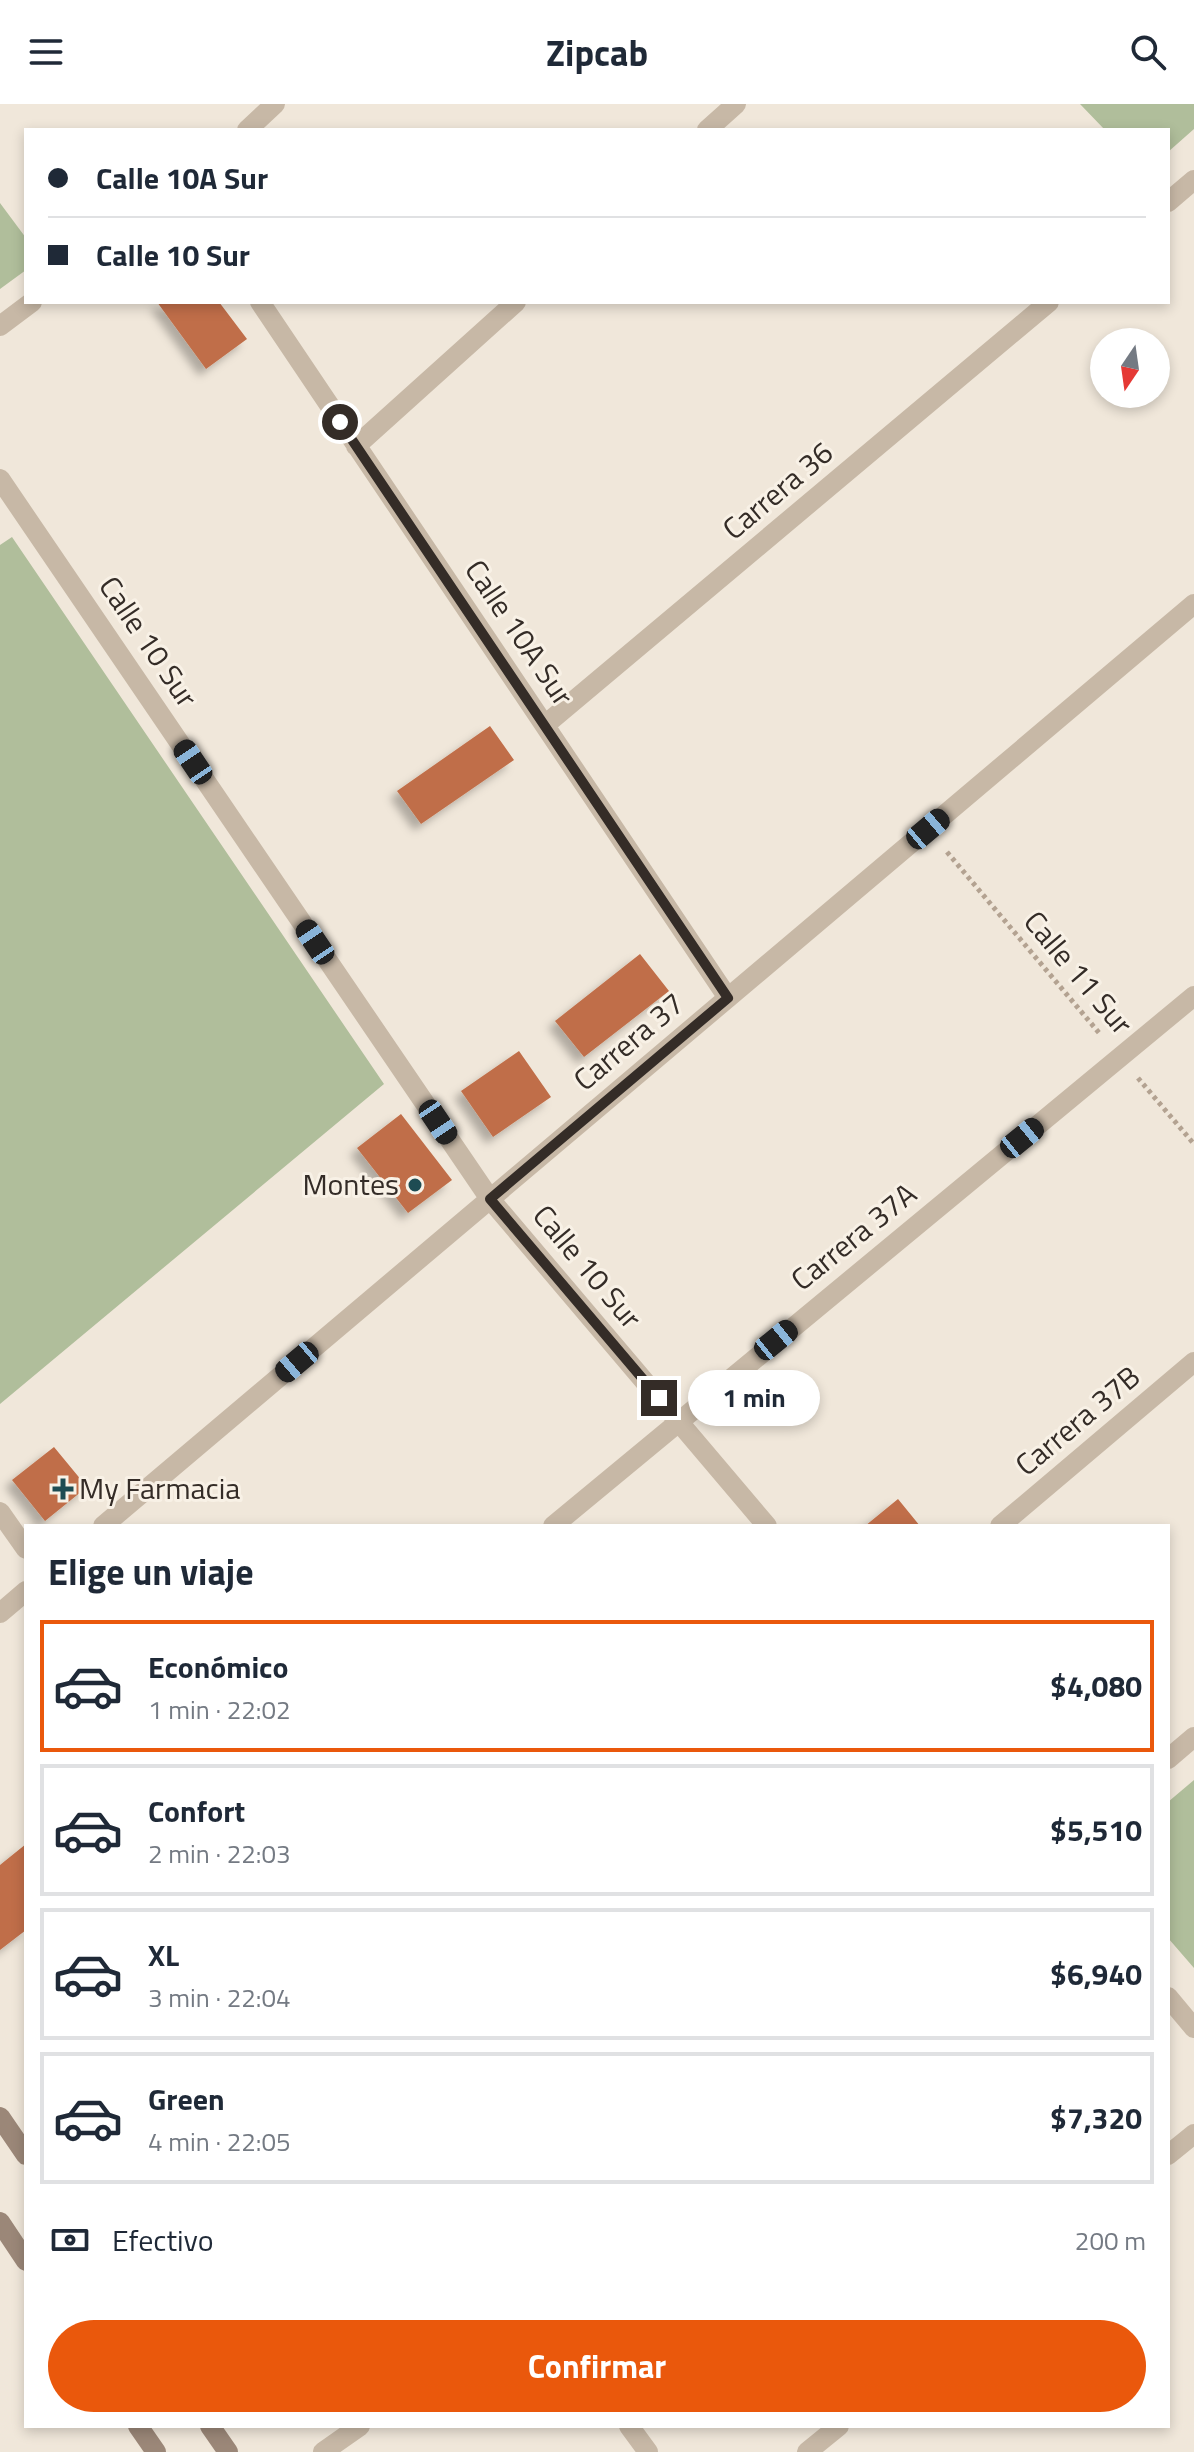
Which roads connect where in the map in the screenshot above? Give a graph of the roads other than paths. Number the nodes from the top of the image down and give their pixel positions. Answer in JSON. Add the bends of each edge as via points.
{"nodes":[{"id":1,"x":275,"y":104,"type":"edge"},
{"id":2,"x":736,"y":104,"type":"edge"},
{"id":3,"x":249,"y":128,"type":"edge"},
{"id":4,"x":709,"y":128,"type":"edge"},
{"id":5,"x":1194,"y":180,"type":"edge"},
{"id":6,"x":1170,"y":200,"type":"edge"},
{"id":7,"x":29,"y":304,"type":"edge"},
{"id":8,"x":261,"y":304,"type":"edge"},
{"id":9,"x":514,"y":304,"type":"edge"},
{"id":10,"x":1047,"y":304,"type":"edge"},
{"id":11,"x":0,"y":326,"type":"edge"},
{"id":12,"x":356,"y":446,"type":"junction"},
{"id":13,"x":0,"y":479,"type":"edge"},
{"id":14,"x":1194,"y":604,"type":"edge"},
{"id":15,"x":545,"y":725,"type":"junction"},
{"id":16,"x":1194,"y":996,"type":"edge"},
{"id":17,"x":728,"y":998,"type":"junction"},
{"id":18,"x":490,"y":1199,"type":"junction"},
{"id":19,"x":1194,"y":1362,"type":"edge"},
{"id":20,"x":678,"y":1420,"type":"junction"},
{"id":21,"x":0,"y":1512,"type":"edge"},
{"id":22,"x":105,"y":1524,"type":"edge"},
{"id":23,"x":555,"y":1524,"type":"edge"},
{"id":24,"x":765,"y":1524,"type":"edge"},
{"id":25,"x":1002,"y":1524,"type":"edge"},
{"id":26,"x":24,"y":1546,"type":"edge"},
{"id":27,"x":24,"y":1593,"type":"edge"},
{"id":28,"x":0,"y":1613,"type":"edge"},
{"id":29,"x":1194,"y":1737,"type":"edge"},
{"id":30,"x":1170,"y":1757,"type":"edge"},
{"id":31,"x":1170,"y":1999,"type":"edge"},
{"id":32,"x":1194,"y":2028,"type":"edge"},
{"id":33,"x":0,"y":2117,"type":"edge"},
{"id":34,"x":1194,"y":2134,"type":"edge"},
{"id":35,"x":24,"y":2152,"type":"edge"},
{"id":36,"x":1170,"y":2153,"type":"edge"},
{"id":37,"x":0,"y":2222,"type":"edge"},
{"id":38,"x":24,"y":2258,"type":"edge"},
{"id":39,"x":139,"y":2428,"type":"edge"},
{"id":40,"x":211,"y":2428,"type":"edge"},
{"id":41,"x":357,"y":2428,"type":"edge"},
{"id":42,"x":630,"y":2428,"type":"edge"},
{"id":43,"x":837,"y":2428,"type":"edge"},
{"id":44,"x":156,"y":2452,"type":"edge"},
{"id":45,"x":228,"y":2452,"type":"edge"},
{"id":46,"x":323,"y":2452,"type":"edge"},
{"id":47,"x":648,"y":2452,"type":"edge"},
{"id":48,"x":807,"y":2452,"type":"edge"}],
"edges":[{"from":1,"to":3,"type":"street"},
{"from":2,"to":4,"type":"street"},
{"from":5,"to":6,"type":"street"},
{"from":7,"to":11,"type":"street"},
{"from":8,"to":12,"type":"street","name":"Calle 10A Sur"},
{"from":9,"to":12,"type":"street"},
{"from":10,"to":15,"type":"street","name":"Carrera 36"},
{"from":12,"to":15,"type":"street","name":"Calle 10A Sur"},
{"from":13,"to":18,"type":"street","name":"Calle 10 Sur"},
{"from":14,"to":17,"type":"street","name":"Carrera 37"},
{"from":15,"to":17,"type":"street","name":"Calle 10A Sur"},
{"from":16,"to":20,"type":"street","name":"Carrera 37A"},
{"from":17,"to":18,"type":"street","name":"Carrera 37"},
{"from":18,"to":20,"type":"street","name":"Calle 10 Sur"},
{"from":18,"to":22,"type":"street","name":"Carrera 37"},
{"from":19,"to":25,"type":"street","name":"Carrera 37B"},
{"from":20,"to":23,"type":"street","name":"Carrera 37A"},
{"from":20,"to":24,"type":"street","name":"Calle 10 Sur"},
{"from":21,"to":26,"type":"street"},
{"from":27,"to":28,"type":"street"},
{"from":29,"to":30,"type":"street"},
{"from":31,"to":32,"type":"street"},
{"from":33,"to":35,"type":"main road"},
{"from":34,"to":36,"type":"street"},
{"from":37,"to":38,"type":"main road"},
{"from":39,"to":44,"type":"main road"},
{"from":40,"to":45,"type":"main road"},
{"from":41,"to":46,"type":"street"},
{"from":42,"to":47,"type":"street"},
{"from":43,"to":48,"type":"street"}]}
